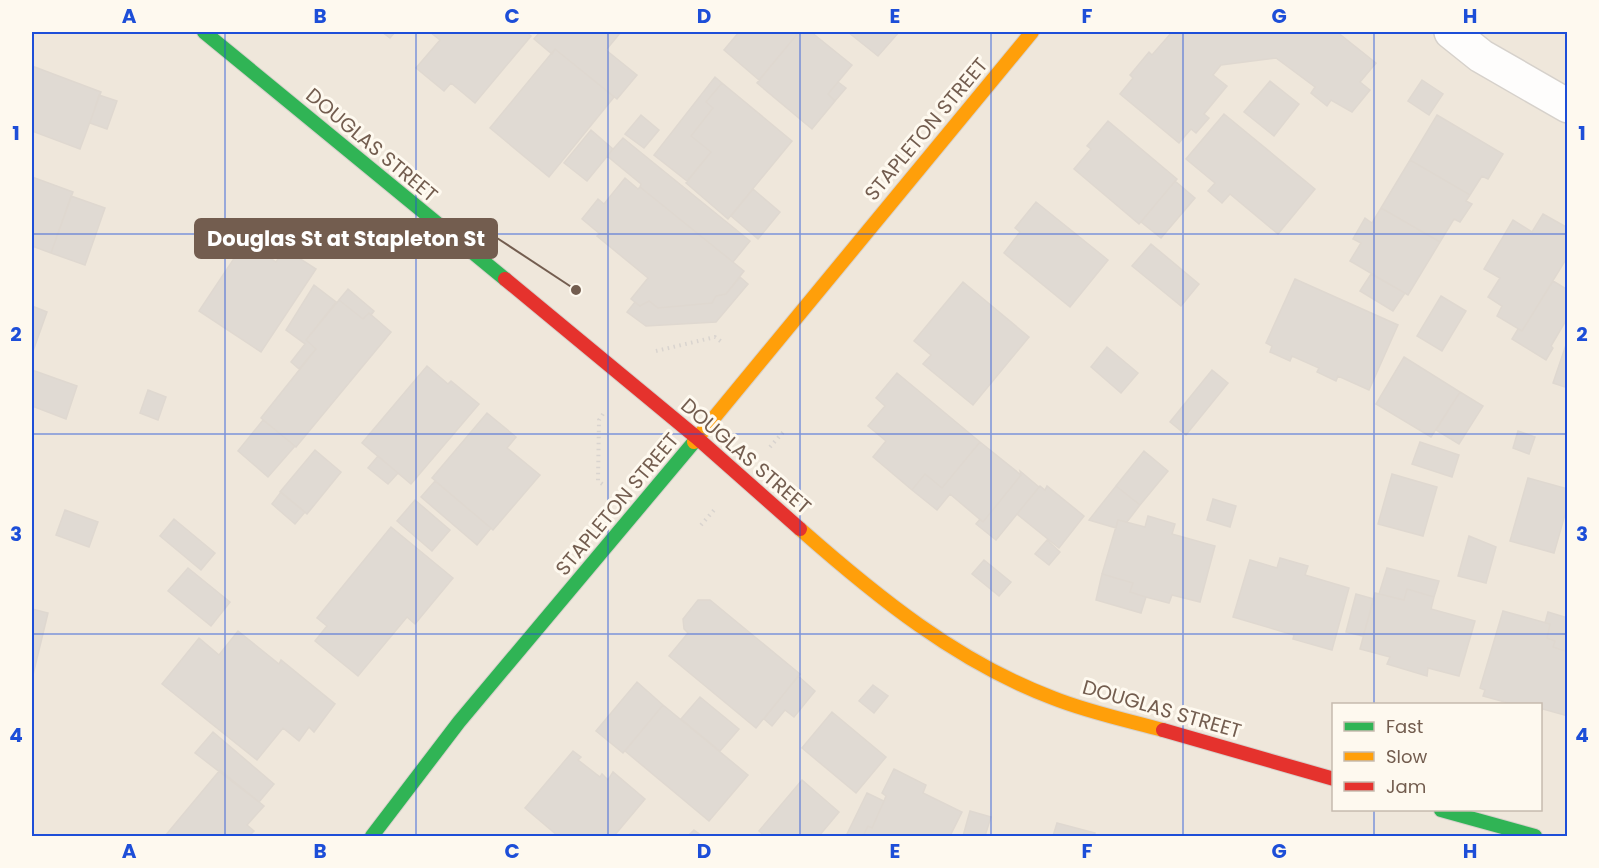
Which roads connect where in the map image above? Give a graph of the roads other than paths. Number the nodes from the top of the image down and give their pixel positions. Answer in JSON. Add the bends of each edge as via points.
{"nodes":[{"id":1,"x":204,"y":32,"type":"edge"},
{"id":2,"x":1032,"y":32,"type":"edge"},
{"id":3,"x":1451,"y":32,"type":"edge"},
{"id":4,"x":1568,"y":106,"type":"edge"},
{"id":5,"x":697,"y":439,"type":"junction"},
{"id":6,"x":1332,"y":778,"type":"edge"},
{"id":7,"x":1444,"y":811,"type":"edge"},
{"id":8,"x":372,"y":837,"type":"edge"},
{"id":9,"x":1535,"y":837,"type":"edge"}],
"edges":[{"from":1,"to":5,"type":"street","name":"DOUGLAS STREET"},
{"from":2,"to":5,"type":"street","name":"STAPLETON STREET"},
{"from":3,"to":4,"type":"street","via":[[1481,56]]},
{"from":5,"to":6,"type":"street","name":"DOUGLAS STREET","via":[[879,598],[973,662],[1054,699]]},
{"from":5,"to":8,"type":"street","name":"STAPLETON STREET","via":[[459,722]]},
{"from":7,"to":9,"type":"street"}]}
